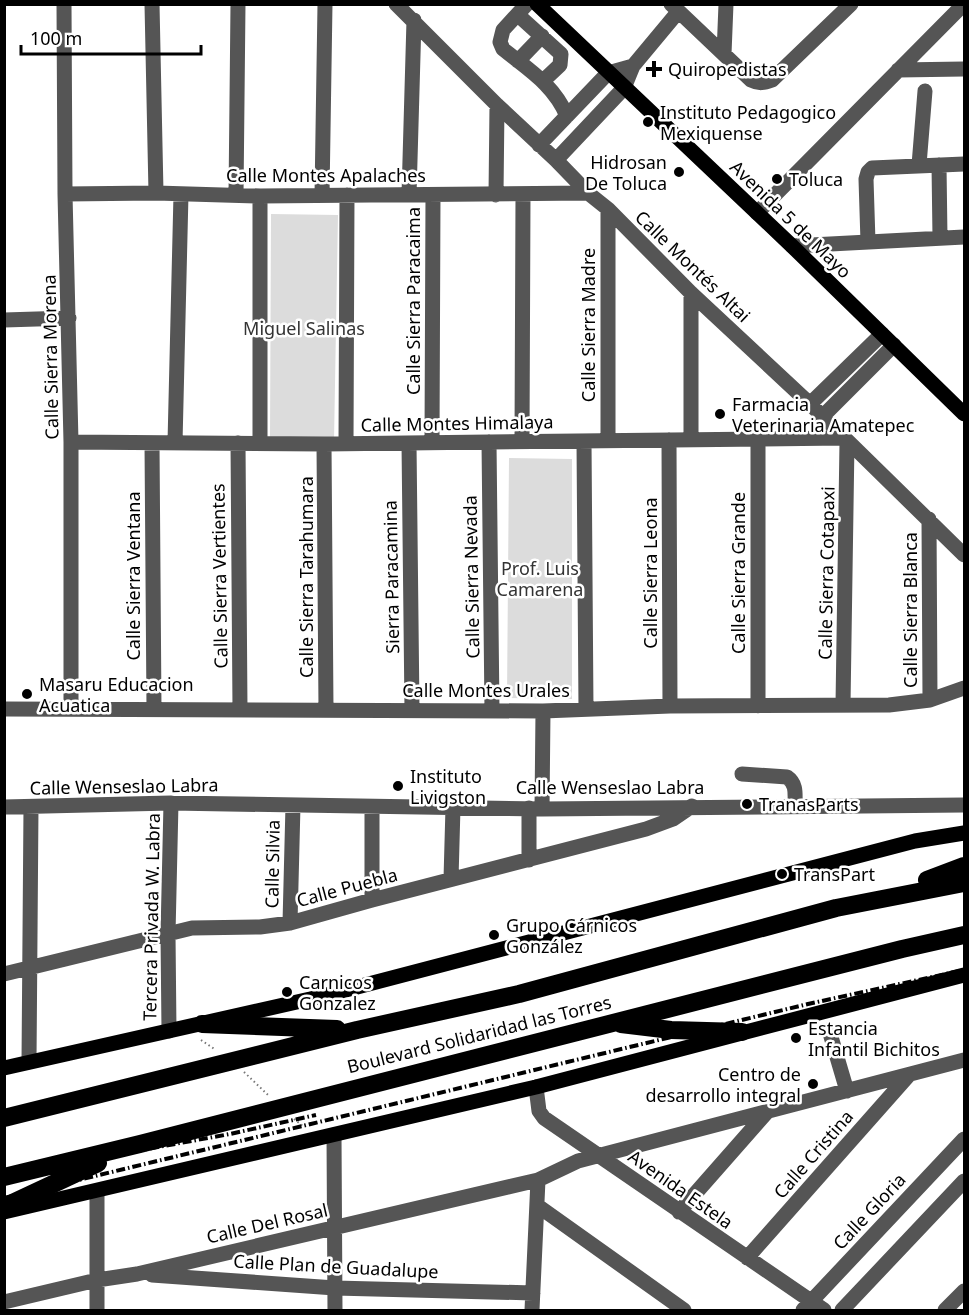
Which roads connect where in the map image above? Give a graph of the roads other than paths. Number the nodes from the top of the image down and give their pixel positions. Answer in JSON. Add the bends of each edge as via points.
{"nodes":[{"id":1,"x":64,"y":4,"type":"edge"},
{"id":2,"x":152,"y":4,"type":"edge"},
{"id":3,"x":238,"y":4,"type":"edge"},
{"id":4,"x":325,"y":4,"type":"edge"},
{"id":5,"x":396,"y":4,"type":"edge"},
{"id":6,"x":537,"y":4,"type":"edge"},
{"id":7,"x":726,"y":4,"type":"edge"},
{"id":8,"x":851,"y":4,"type":"edge"},
{"id":9,"x":964,"y":4,"type":"edge"},
{"id":10,"x":675,"y":8,"type":"edge"},
{"id":11,"x":523,"y":10,"type":"edge"},
{"id":12,"x":414,"y":20,"type":"junction"},
{"id":13,"x":542,"y":36,"type":"junction"},
{"id":14,"x":724,"y":54,"type":"junction"},
{"id":15,"x":518,"y":61,"type":"junction"},
{"id":16,"x":633,"y":66,"type":"junction"},
{"id":17,"x":964,"y":69,"type":"edge"},
{"id":18,"x":898,"y":70,"type":"junction"},
{"id":19,"x":608,"y":73,"type":"junction"},
{"id":20,"x":543,"y":81,"type":"junction"},
{"id":21,"x":624,"y":88,"type":"junction"},
{"id":22,"x":925,"y":91,"type":"dead end"},
{"id":23,"x":496,"y":105,"type":"junction"},
{"id":24,"x":573,"y":111,"type":"junction"},
{"id":25,"x":539,"y":145,"type":"junction"},
{"id":26,"x":556,"y":160,"type":"junction"},
{"id":27,"x":964,"y":164,"type":"edge"},
{"id":28,"x":920,"y":165,"type":"junction"},
{"id":29,"x":939,"y":165,"type":"junction"},
{"id":30,"x":156,"y":193,"type":"junction"},
{"id":31,"x":588,"y":193,"type":"junction"},
{"id":32,"x":65,"y":194,"type":"junction"},
{"id":33,"x":181,"y":194,"type":"junction"},
{"id":34,"x":237,"y":195,"type":"junction"},
{"id":35,"x":322,"y":195,"type":"junction"},
{"id":36,"x":347,"y":195,"type":"junction"},
{"id":37,"x":409,"y":195,"type":"junction"},
{"id":38,"x":433,"y":195,"type":"junction"},
{"id":39,"x":496,"y":195,"type":"junction"},
{"id":40,"x":523,"y":195,"type":"junction"},
{"id":41,"x":260,"y":196,"type":"junction"},
{"id":42,"x":608,"y":209,"type":"junction"},
{"id":43,"x":757,"y":213,"type":"junction"},
{"id":44,"x":964,"y":237,"type":"edge"},
{"id":45,"x":940,"y":238,"type":"junction"},
{"id":46,"x":868,"y":242,"type":"junction"},
{"id":47,"x":792,"y":246,"type":"junction"},
{"id":48,"x":691,"y":293,"type":"junction"},
{"id":49,"x":69,"y":318,"type":"junction"},
{"id":50,"x":4,"y":320,"type":"edge"},
{"id":51,"x":882,"y":334,"type":"junction"},
{"id":52,"x":894,"y":345,"type":"junction"},
{"id":53,"x":810,"y":404,"type":"junction"},
{"id":54,"x":964,"y":414,"type":"edge"},
{"id":55,"x":822,"y":417,"type":"junction"},
{"id":56,"x":758,"y":439,"type":"junction"},
{"id":57,"x":669,"y":440,"type":"junction"},
{"id":58,"x":691,"y":440,"type":"junction"},
{"id":59,"x":845,"y":440,"type":"junction"},
{"id":60,"x":522,"y":441,"type":"junction"},
{"id":61,"x":584,"y":441,"type":"junction"},
{"id":62,"x":608,"y":441,"type":"junction"},
{"id":63,"x":71,"y":442,"type":"junction"},
{"id":64,"x":409,"y":442,"type":"junction"},
{"id":65,"x":432,"y":442,"type":"junction"},
{"id":66,"x":489,"y":442,"type":"junction"},
{"id":67,"x":152,"y":443,"type":"junction"},
{"id":68,"x":175,"y":443,"type":"junction"},
{"id":69,"x":238,"y":443,"type":"junction"},
{"id":70,"x":260,"y":443,"type":"junction"},
{"id":71,"x":346,"y":443,"type":"junction"},
{"id":72,"x":324,"y":444,"type":"junction"},
{"id":73,"x":928,"y":519,"type":"junction"},
{"id":74,"x":964,"y":555,"type":"edge"},
{"id":75,"x":964,"y":688,"type":"edge"},
{"id":76,"x":930,"y":700,"type":"junction"},
{"id":77,"x":843,"y":705,"type":"junction"},
{"id":78,"x":670,"y":706,"type":"junction"},
{"id":79,"x":758,"y":706,"type":"junction"},
{"id":80,"x":71,"y":708,"type":"junction"},
{"id":81,"x":4,"y":709,"type":"edge"},
{"id":82,"x":154,"y":709,"type":"junction"},
{"id":83,"x":240,"y":709,"type":"junction"},
{"id":84,"x":586,"y":709,"type":"junction"},
{"id":85,"x":326,"y":710,"type":"junction"},
{"id":86,"x":412,"y":710,"type":"junction"},
{"id":87,"x":492,"y":711,"type":"junction"},
{"id":88,"x":543,"y":711,"type":"junction"},
{"id":89,"x":742,"y":774,"type":"dead end"},
{"id":90,"x":171,"y":803,"type":"junction"},
{"id":91,"x":293,"y":805,"type":"junction"},
{"id":92,"x":964,"y":805,"type":"edge"},
{"id":93,"x":692,"y":806,"type":"junction"},
{"id":94,"x":795,"y":806,"type":"junction"},
{"id":95,"x":4,"y":807,"type":"edge"},
{"id":96,"x":31,"y":807,"type":"junction"},
{"id":97,"x":372,"y":807,"type":"junction"},
{"id":98,"x":453,"y":807,"type":"junction"},
{"id":99,"x":536,"y":808,"type":"junction"},
{"id":100,"x":964,"y":833,"type":"edge"},
{"id":101,"x":529,"y":860,"type":"junction"},
{"id":102,"x":964,"y":867,"type":"edge"},
{"id":103,"x":451,"y":879,"type":"junction"},
{"id":104,"x":964,"y":883,"type":"edge"},
{"id":105,"x":372,"y":900,"type":"junction"},
{"id":106,"x":836,"y":908,"type":"junction"},
{"id":107,"x":290,"y":923,"type":"junction"},
{"id":108,"x":168,"y":934,"type":"junction"},
{"id":109,"x":964,"y":935,"type":"edge"},
{"id":110,"x":28,"y":968,"type":"junction"},
{"id":111,"x":4,"y":974,"type":"edge"},
{"id":112,"x":964,"y":975,"type":"edge"},
{"id":113,"x":610,"y":1022,"type":"junction"},
{"id":114,"x":185,"y":1027,"type":"junction"},
{"id":115,"x":357,"y":1030,"type":"junction"},
{"id":116,"x":829,"y":1030,"type":"dead end"},
{"id":117,"x":742,"y":1032,"type":"junction"},
{"id":118,"x":964,"y":1060,"type":"edge"},
{"id":119,"x":28,"y":1062,"type":"junction"},
{"id":120,"x":4,"y":1068,"type":"edge"},
{"id":121,"x":908,"y":1076,"type":"junction"},
{"id":122,"x":536,"y":1087,"type":"junction"},
{"id":123,"x":847,"y":1091,"type":"junction"},
{"id":124,"x":767,"y":1112,"type":"junction"},
{"id":125,"x":4,"y":1118,"type":"edge"},
{"id":126,"x":334,"y":1135,"type":"junction"},
{"id":127,"x":964,"y":1139,"type":"edge"},
{"id":128,"x":140,"y":1144,"type":"junction"},
{"id":129,"x":599,"y":1155,"type":"junction"},
{"id":130,"x":4,"y":1177,"type":"edge"},
{"id":131,"x":538,"y":1180,"type":"junction"},
{"id":132,"x":964,"y":1181,"type":"edge"},
{"id":133,"x":97,"y":1191,"type":"junction"},
{"id":134,"x":538,"y":1206,"type":"junction"},
{"id":135,"x":4,"y":1207,"type":"edge"},
{"id":136,"x":4,"y":1212,"type":"edge"},
{"id":137,"x":679,"y":1212,"type":"junction"},
{"id":138,"x":333,"y":1227,"type":"junction"},
{"id":139,"x":747,"y":1258,"type":"junction"},
{"id":140,"x":137,"y":1274,"type":"junction"},
{"id":141,"x":97,"y":1280,"type":"junction"},
{"id":142,"x":335,"y":1288,"type":"junction"},
{"id":143,"x":964,"y":1291,"type":"edge"},
{"id":144,"x":533,"y":1293,"type":"junction"},
{"id":145,"x":4,"y":1302,"type":"edge"},
{"id":146,"x":812,"y":1308,"type":"edge"},
{"id":147,"x":97,"y":1311,"type":"edge"},
{"id":148,"x":334,"y":1311,"type":"edge"},
{"id":149,"x":532,"y":1311,"type":"edge"},
{"id":150,"x":684,"y":1311,"type":"edge"},
{"id":151,"x":842,"y":1311,"type":"edge"},
{"id":152,"x":945,"y":1311,"type":"edge"}],
"edges":[{"from":1,"to":32,"type":"street","name":"Calle Sierra Morena"},
{"from":2,"to":30,"type":"street"},
{"from":3,"to":34,"type":"street"},
{"from":4,"to":35,"type":"street"},
{"from":5,"to":12,"type":"street","name":"Calle Montés Altai"},
{"from":6,"to":19,"type":"main road","name":"Avenida 5 de Mayo"},
{"from":7,"to":14,"type":"street"},
{"from":8,"to":14,"type":"street","via":[[765,83],[751,80]]},
{"from":9,"to":18,"type":"street"},
{"from":10,"to":14,"type":"street"},
{"from":10,"to":16,"type":"street"},
{"from":11,"to":13,"type":"street"},
{"from":11,"to":15,"type":"street","via":[[500,36],[503,49]]},
{"from":12,"to":23,"type":"street","name":"Calle Montés Altai"},
{"from":12,"to":37,"type":"street","name":"Calle Sierra Paracaima"},
{"from":13,"to":15,"type":"street"},
{"from":13,"to":20,"type":"street","via":[[558,50],[562,60]]},
{"from":15,"to":20,"type":"street"},
{"from":16,"to":19,"type":"street"},
{"from":16,"to":21,"type":"street"},
{"from":17,"to":18,"type":"street"},
{"from":18,"to":43,"type":"street"},
{"from":19,"to":21,"type":"main road","name":"Avenida 5 de Mayo"},
{"from":19,"to":24,"type":"street"},
{"from":20,"to":24,"type":"street"},
{"from":21,"to":26,"type":"street"},
{"from":21,"to":43,"type":"main road","name":"Avenida 5 de Mayo"},
{"from":22,"to":28,"type":"street"},
{"from":23,"to":25,"type":"street","name":"Calle Montés Altai"},
{"from":23,"to":39,"type":"street"},
{"from":24,"to":25,"type":"street"},
{"from":25,"to":26,"type":"street","name":"Calle Montés Altai"},
{"from":26,"to":31,"type":"street","name":"Calle Montés Altai"},
{"from":27,"to":29,"type":"street"},
{"from":28,"to":29,"type":"street"},
{"from":28,"to":46,"type":"street","via":[[868,171]]},
{"from":29,"to":45,"type":"street"},
{"from":30,"to":32,"type":"street","name":"Calle Montes Apalaches"},
{"from":30,"to":33,"type":"street","name":"Calle Montes Apalaches"},
{"from":31,"to":40,"type":"street","name":"Calle Montes Apalaches"},
{"from":31,"to":42,"type":"street","name":"Calle Montés Altai"},
{"from":32,"to":49,"type":"street","name":"Calle Sierra Morena"},
{"from":33,"to":34,"type":"street","name":"Calle Montes Apalaches"},
{"from":33,"to":68,"type":"street"},
{"from":34,"to":41,"type":"street","name":"Calle Montes Apalaches"},
{"from":35,"to":36,"type":"street","name":"Calle Montes Apalaches"},
{"from":35,"to":41,"type":"street","name":"Calle Montes Apalaches"},
{"from":36,"to":37,"type":"street","name":"Calle Montes Apalaches"},
{"from":36,"to":71,"type":"street"},
{"from":37,"to":38,"type":"street","name":"Calle Montes Apalaches"},
{"from":38,"to":39,"type":"street","name":"Calle Montes Apalaches"},
{"from":38,"to":65,"type":"street","name":"Calle Sierra Paracaima"},
{"from":39,"to":40,"type":"street","name":"Calle Montes Apalaches"},
{"from":40,"to":60,"type":"street"},
{"from":41,"to":70,"type":"street"},
{"from":42,"to":48,"type":"street","name":"Calle Montés Altai"},
{"from":42,"to":62,"type":"street","name":"Calle Sierra Madre"},
{"from":43,"to":47,"type":"main road","name":"Avenida 5 de Mayo"},
{"from":44,"to":45,"type":"street"},
{"from":45,"to":46,"type":"street"},
{"from":46,"to":47,"type":"street"},
{"from":47,"to":51,"type":"main road","name":"Avenida 5 de Mayo"},
{"from":48,"to":53,"type":"street","name":"Calle Montés Altai"},
{"from":48,"to":58,"type":"street"},
{"from":49,"to":50,"type":"street"},
{"from":49,"to":63,"type":"street","name":"Calle Sierra Morena"},
{"from":51,"to":52,"type":"main road","name":"Avenida 5 de Mayo"},
{"from":51,"to":53,"type":"street"},
{"from":52,"to":54,"type":"main road","name":"Avenida 5 de Mayo"},
{"from":52,"to":55,"type":"street"},
{"from":53,"to":55,"type":"street","name":"Calle Montés Altai"},
{"from":55,"to":59,"type":"street","name":"Calle Montés Altai"},
{"from":56,"to":58,"type":"street","name":"Calle Montes Himalaya"},
{"from":56,"to":59,"type":"street","name":"Calle Montes Himalaya"},
{"from":56,"to":79,"type":"street","name":"Calle Sierra Grande"},
{"from":57,"to":58,"type":"street","name":"Calle Montes Himalaya"},
{"from":57,"to":62,"type":"street","name":"Calle Montes Himalaya"},
{"from":57,"to":78,"type":"street","name":"Calle Sierra Leona"},
{"from":59,"to":73,"type":"street","name":"Calle Montés Altai"},
{"from":59,"to":77,"type":"street","name":"Calle Sierra Cotapaxi"},
{"from":60,"to":61,"type":"street","name":"Calle Montes Himalaya"},
{"from":60,"to":66,"type":"street","name":"Calle Montes Himalaya"},
{"from":61,"to":62,"type":"street","name":"Calle Montes Himalaya"},
{"from":61,"to":84,"type":"street"},
{"from":63,"to":67,"type":"street","name":"Calle Montes Himalaya"},
{"from":63,"to":80,"type":"street","name":"Calle Sierra Morena"},
{"from":64,"to":65,"type":"street","name":"Calle Montes Himalaya"},
{"from":64,"to":71,"type":"street","name":"Calle Montes Himalaya"},
{"from":64,"to":86,"type":"street","name":"Sierra Paracamina"},
{"from":65,"to":66,"type":"street","name":"Calle Montes Himalaya"},
{"from":66,"to":87,"type":"street","name":"Calle Sierra Nevada"},
{"from":67,"to":68,"type":"street","name":"Calle Montes Himalaya"},
{"from":67,"to":82,"type":"street","name":"Calle Sierra Ventana"},
{"from":68,"to":69,"type":"street","name":"Calle Montes Himalaya"},
{"from":69,"to":70,"type":"street","name":"Calle Montes Himalaya"},
{"from":69,"to":83,"type":"street","name":"Calle Sierra Vertientes"},
{"from":70,"to":72,"type":"street","name":"Calle Montes Himalaya"},
{"from":71,"to":72,"type":"street","name":"Calle Montes Himalaya"},
{"from":72,"to":85,"type":"street","name":"Calle Sierra Tarahumara"},
{"from":73,"to":74,"type":"street","name":"Calle Montés Altai"},
{"from":73,"to":76,"type":"street","name":"Calle Sierra Blanca"},
{"from":75,"to":76,"type":"street","name":"Calle Montes Urales"},
{"from":76,"to":77,"type":"street","name":"Calle Montes Urales"},
{"from":77,"to":79,"type":"street","name":"Calle Montes Urales"},
{"from":78,"to":79,"type":"street","name":"Calle Montes Urales"},
{"from":78,"to":84,"type":"street","name":"Calle Montes Urales"},
{"from":80,"to":81,"type":"street","name":"Calle Montes Urales"},
{"from":80,"to":82,"type":"street","name":"Calle Montes Urales"},
{"from":82,"to":83,"type":"street","name":"Calle Montes Urales"},
{"from":83,"to":85,"type":"street","name":"Calle Montes Urales"},
{"from":84,"to":88,"type":"street","name":"Calle Montes Urales"},
{"from":85,"to":86,"type":"street","name":"Calle Montes Urales"},
{"from":86,"to":87,"type":"street","name":"Calle Montes Urales"},
{"from":87,"to":88,"type":"street","name":"Calle Montes Urales"},
{"from":88,"to":99,"type":"street"},
{"from":89,"to":94,"type":"street","via":[[787,777],[795,788]]},
{"from":90,"to":91,"type":"street","name":"Calle Wenseslao Labra"},
{"from":90,"to":96,"type":"street","name":"Calle Wenseslao Labra"},
{"from":90,"to":108,"type":"street","name":"Tercera Privada W. Labra"},
{"from":91,"to":97,"type":"street","name":"Calle Wenseslao Labra"},
{"from":91,"to":107,"type":"street","name":"Calle Silvia"},
{"from":92,"to":94,"type":"street","name":"Calle Wenseslao Labra"},
{"from":93,"to":94,"type":"street","name":"Calle Wenseslao Labra"},
{"from":93,"to":99,"type":"street","name":"Calle Wenseslao Labra"},
{"from":93,"to":101,"type":"street","name":"Calle Puebla","via":[[673,819],[646,829]]},
{"from":95,"to":96,"type":"street","name":"Calle Wenseslao Labra"},
{"from":96,"to":110,"type":"street"},
{"from":97,"to":98,"type":"street","name":"Calle Wenseslao Labra"},
{"from":97,"to":105,"type":"street"},
{"from":98,"to":99,"type":"street","name":"Calle Wenseslao Labra"},
{"from":98,"to":103,"type":"street"},
{"from":99,"to":101,"type":"street"},
{"from":100,"to":114,"type":"main road","via":[[915,841],[319,997]]},
{"from":101,"to":103,"type":"street","name":"Calle Puebla"},
{"from":102,"to":106,"type":"highway"},
{"from":103,"to":105,"type":"street","name":"Calle Puebla"},
{"from":104,"to":106,"type":"highway","name":"Boulevard Solidaridad las Torres"},
{"from":105,"to":107,"type":"street","name":"Calle Puebla"},
{"from":106,"to":115,"type":"highway","name":"Boulevard Solidaridad las Torres","via":[[519,994]]},
{"from":107,"to":108,"type":"street","name":"Calle Puebla","via":[[192,928]]},
{"from":108,"to":110,"type":"street","name":"Calle Puebla"},
{"from":108,"to":114,"type":"street","name":"Tercera Privada W. Labra"},
{"from":109,"to":113,"type":"highway","name":"Boulevard Solidaridad las Torres"},
{"from":110,"to":111,"type":"street","name":"Calle Puebla"},
{"from":110,"to":119,"type":"street"},
{"from":112,"to":117,"type":"main road"},
{"from":113,"to":117,"type":"highway","via":[[671,1030]]},
{"from":113,"to":128,"type":"highway","name":"Boulevard Solidaridad las Torres"},
{"from":114,"to":115,"type":"highway"},
{"from":114,"to":119,"type":"main road"},
{"from":115,"to":125,"type":"highway","name":"Boulevard Solidaridad las Torres"},
{"from":116,"to":123,"type":"street"},
{"from":117,"to":122,"type":"main road"},
{"from":118,"to":121,"type":"street","name":"Calle Del Rosal"},
{"from":119,"to":120,"type":"main road"},
{"from":121,"to":123,"type":"street","name":"Calle Del Rosal"},
{"from":121,"to":139,"type":"street","name":"Calle Cristina"},
{"from":122,"to":126,"type":"main road"},
{"from":122,"to":129,"type":"street","name":"Avenida Estela","via":[[539,1111],[544,1118]]},
{"from":123,"to":124,"type":"street","name":"Calle Del Rosal"},
{"from":124,"to":129,"type":"street","name":"Calle Del Rosal"},
{"from":124,"to":137,"type":"street"},
{"from":126,"to":133,"type":"main road"},
{"from":126,"to":138,"type":"street"},
{"from":127,"to":146,"type":"street","name":"Calle Gloria"},
{"from":128,"to":130,"type":"highway","name":"Boulevard Solidaridad las Torres"},
{"from":128,"to":135,"type":"highway"},
{"from":129,"to":131,"type":"street","name":"Calle Del Rosal"},
{"from":129,"to":137,"type":"street","name":"Avenida Estela"},
{"from":131,"to":134,"type":"street"},
{"from":131,"to":138,"type":"street","name":"Calle Del Rosal"},
{"from":132,"to":151,"type":"street"},
{"from":133,"to":136,"type":"main road"},
{"from":133,"to":141,"type":"street"},
{"from":134,"to":144,"type":"street"},
{"from":134,"to":150,"type":"street"},
{"from":137,"to":139,"type":"street","name":"Avenida Estela"},
{"from":138,"to":140,"type":"street","name":"Calle Del Rosal"},
{"from":138,"to":142,"type":"street"},
{"from":139,"to":146,"type":"street","name":"Avenida Estela"},
{"from":140,"to":141,"type":"street","name":"Calle Del Rosal"},
{"from":140,"to":142,"type":"street","name":"Calle Plan de Guadalupe"},
{"from":141,"to":145,"type":"street","name":"Calle Del Rosal"},
{"from":141,"to":147,"type":"street"},
{"from":142,"to":144,"type":"street","name":"Calle Plan de Guadalupe"},
{"from":142,"to":148,"type":"street"},
{"from":143,"to":152,"type":"street"},
{"from":144,"to":149,"type":"street"}]}
